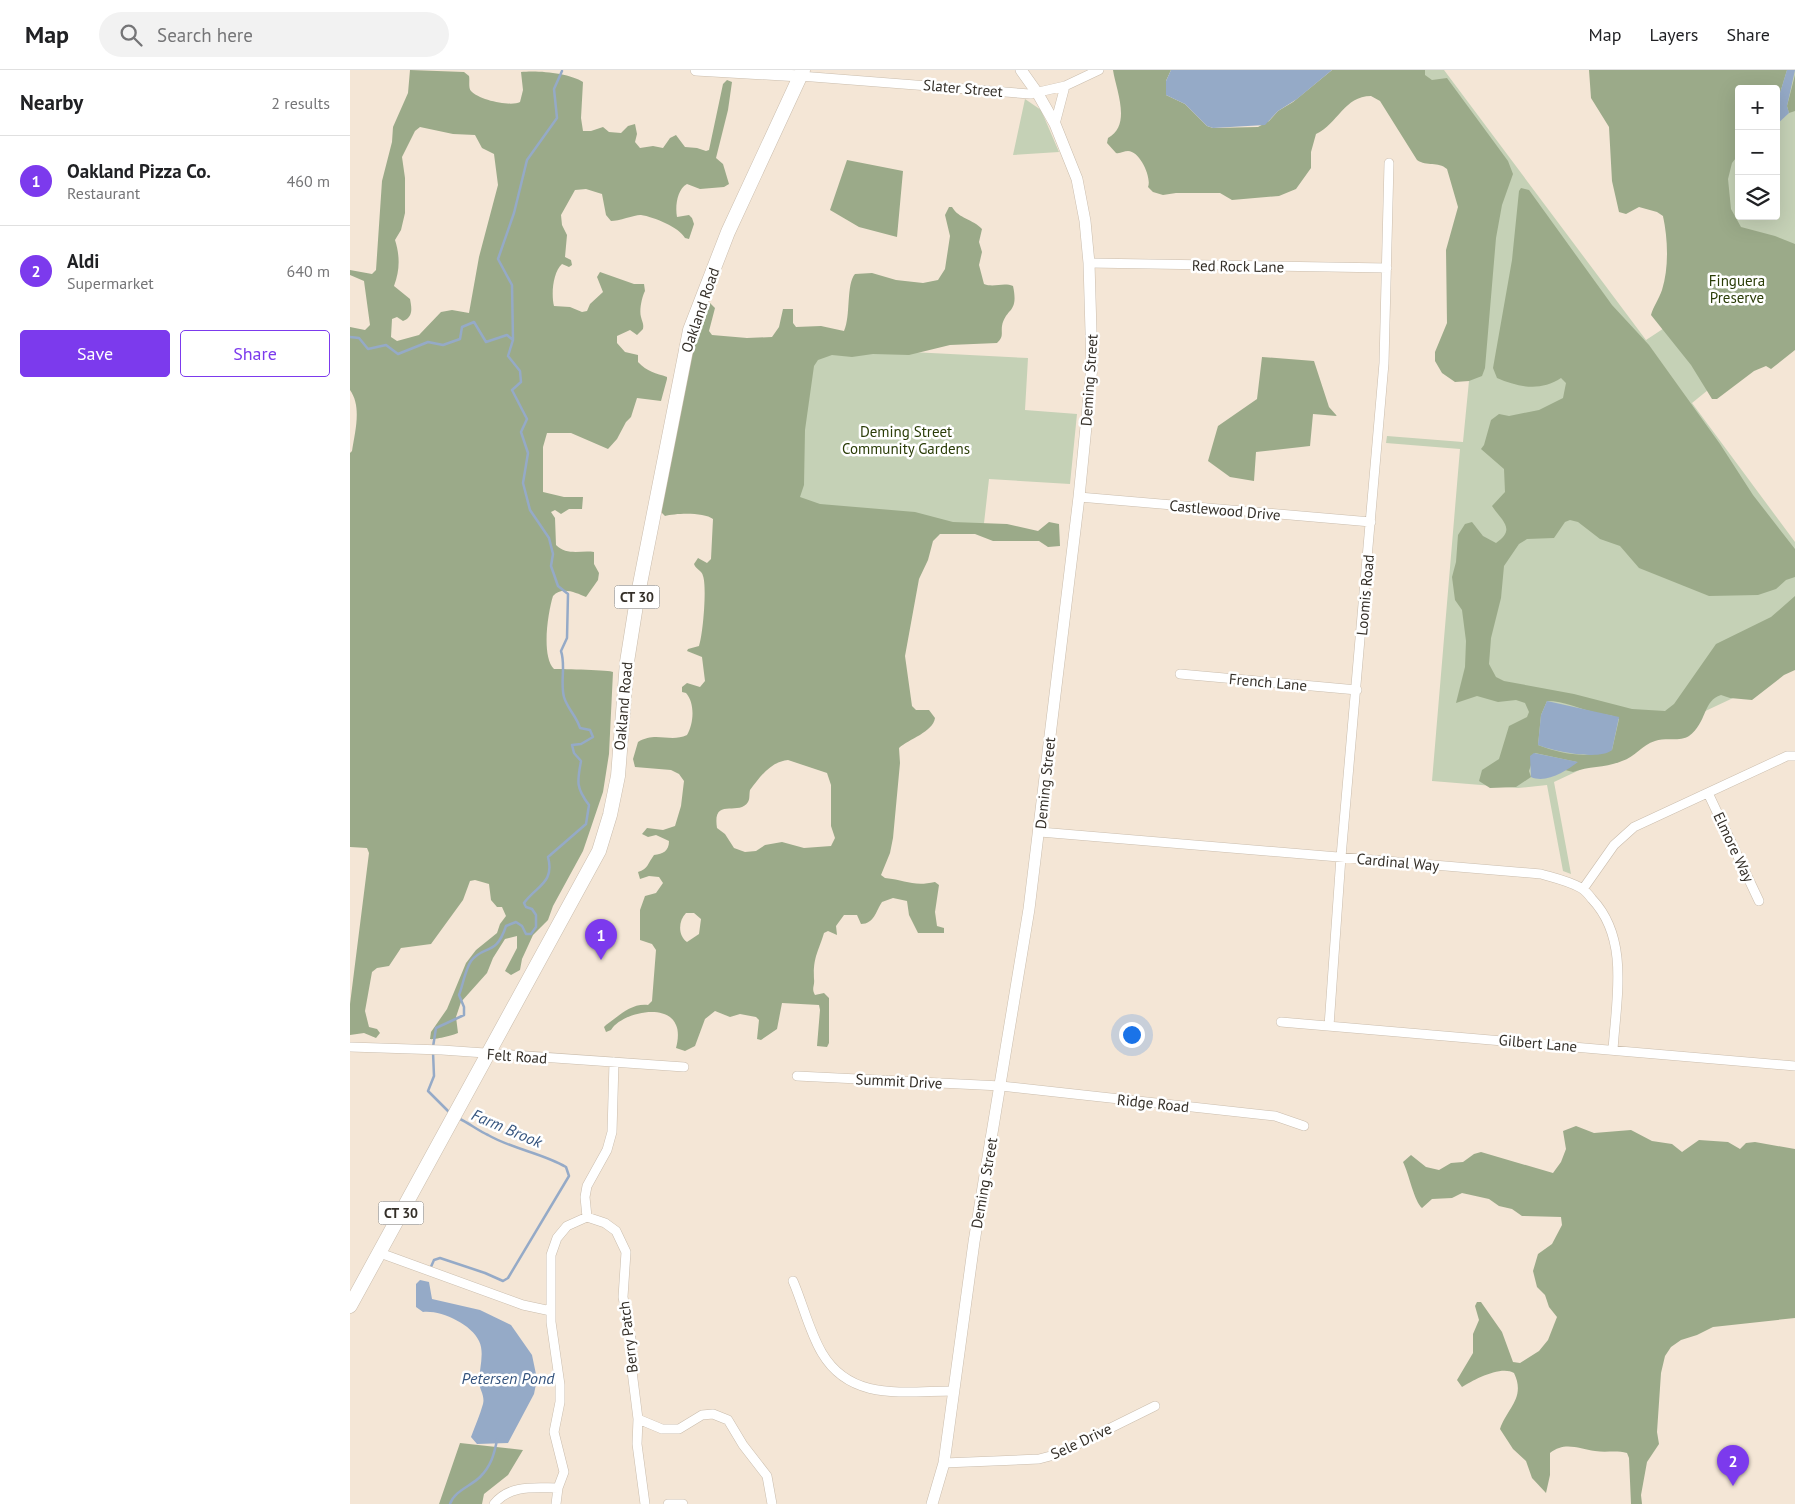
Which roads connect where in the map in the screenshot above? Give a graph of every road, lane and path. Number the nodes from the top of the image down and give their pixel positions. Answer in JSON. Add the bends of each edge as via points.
{"nodes":[{"id":1,"x":696,"y":70,"type":"edge"},
{"id":2,"x":1021,"y":70,"type":"edge"},
{"id":3,"x":1099,"y":70,"type":"edge"},
{"id":4,"x":802,"y":73,"type":"edge"},
{"id":5,"x":1065,"y":86,"type":"junction"},
{"id":6,"x":1038,"y":94,"type":"junction"},
{"id":7,"x":1055,"y":124,"type":"junction"},
{"id":8,"x":1389,"y":163,"type":"dead end"},
{"id":9,"x":1089,"y":263,"type":"junction"},
{"id":10,"x":1387,"y":268,"type":"junction"},
{"id":11,"x":1079,"y":497,"type":"junction"},
{"id":12,"x":1371,"y":522,"type":"junction"},
{"id":13,"x":1180,"y":674,"type":"dead end"},
{"id":14,"x":1357,"y":690,"type":"junction"},
{"id":15,"x":1795,"y":756,"type":"edge"},
{"id":16,"x":1708,"y":793,"type":"junction"},
{"id":17,"x":1040,"y":832,"type":"junction"},
{"id":18,"x":1341,"y":857,"type":"junction"},
{"id":19,"x":1583,"y":889,"type":"junction"},
{"id":20,"x":1760,"y":901,"type":"dead end"},
{"id":21,"x":1281,"y":1022,"type":"dead end"},
{"id":22,"x":1329,"y":1026,"type":"junction"},
{"id":23,"x":350,"y":1047,"type":"edge"},
{"id":24,"x":1613,"y":1050,"type":"junction"},
{"id":25,"x":489,"y":1054,"type":"junction"},
{"id":26,"x":614,"y":1062,"type":"junction"},
{"id":27,"x":1795,"y":1066,"type":"edge"},
{"id":28,"x":684,"y":1067,"type":"dead end"},
{"id":29,"x":797,"y":1076,"type":"dead end"},
{"id":30,"x":1000,"y":1086,"type":"junction"},
{"id":31,"x":1304,"y":1126,"type":"dead end"},
{"id":32,"x":587,"y":1217,"type":"junction"},
{"id":33,"x":380,"y":1253,"type":"junction"},
{"id":34,"x":793,"y":1281,"type":"dead end"},
{"id":35,"x":350,"y":1306,"type":"edge"},
{"id":36,"x":551,"y":1311,"type":"junction"},
{"id":37,"x":953,"y":1391,"type":"junction"},
{"id":38,"x":1155,"y":1406,"type":"dead end"},
{"id":39,"x":638,"y":1419,"type":"junction"},
{"id":40,"x":944,"y":1463,"type":"junction"},
{"id":41,"x":558,"y":1488,"type":"junction"},
{"id":42,"x":494,"y":1504,"type":"edge"},
{"id":43,"x":556,"y":1504,"type":"edge"},
{"id":44,"x":645,"y":1504,"type":"edge"},
{"id":45,"x":668,"y":1504,"type":"edge"},
{"id":46,"x":682,"y":1504,"type":"edge"},
{"id":47,"x":772,"y":1504,"type":"edge"},
{"id":48,"x":932,"y":1504,"type":"edge"}],
"edges":[{"from":1,"to":4,"type":"street"},
{"from":2,"to":6,"type":"street","name":"Deming Street"},
{"from":3,"to":5,"type":"street","name":"Slater Street"},
{"from":4,"to":6,"type":"street","name":"Slater Street"},
{"from":4,"to":25,"type":"main road","name":"Oakland Road","number":"CT 30","via":[[728,232],[690,330],[637,599],[627,662],[618,776],[599,851]]},
{"from":5,"to":6,"type":"street","name":"Slater Street"},
{"from":5,"to":7,"type":"street"},
{"from":6,"to":7,"type":"street","name":"Deming Street"},
{"from":7,"to":9,"type":"street","name":"Deming Street","via":[[1077,179]]},
{"from":8,"to":10,"type":"street","name":"Loomis Road"},
{"from":9,"to":10,"type":"street","name":"Red Rock Lane"},
{"from":9,"to":11,"type":"street","name":"Deming Street","via":[[1092,366]]},
{"from":10,"to":12,"type":"street","name":"Loomis Road","via":[[1384,362]]},
{"from":11,"to":12,"type":"street","name":"Castlewood Drive"},
{"from":11,"to":17,"type":"street","name":"Deming Street"},
{"from":12,"to":14,"type":"street","name":"Loomis Road"},
{"from":13,"to":14,"type":"street","name":"French Lane"},
{"from":14,"to":18,"type":"street","name":"Loomis Road"},
{"from":15,"to":16,"type":"street","via":[[1787,756]]},
{"from":16,"to":19,"type":"street","via":[[1634,827],[1614,844]]},
{"from":16,"to":20,"type":"street","name":"Elmore Way"},
{"from":17,"to":18,"type":"street","name":"Cardinal Way"},
{"from":17,"to":30,"type":"street","name":"Deming Street"},
{"from":18,"to":19,"type":"street","name":"Cardinal Way","via":[[1542,874]]},
{"from":18,"to":22,"type":"street","name":"Loomis Road"},
{"from":19,"to":24,"type":"street","name":"Cardinal Way","via":[[1607,920],[1618,954]]},
{"from":21,"to":22,"type":"street","name":"Gilbert Lane"},
{"from":22,"to":24,"type":"street","name":"Gilbert Lane"},
{"from":23,"to":25,"type":"street","name":"Felt Road"},
{"from":24,"to":27,"type":"street","name":"Gilbert Lane"},
{"from":25,"to":26,"type":"street","name":"Felt Road"},
{"from":25,"to":33,"type":"main road","name":"Oakland Road","number":"CT 30"},
{"from":26,"to":28,"type":"street","name":"Felt Road"},
{"from":26,"to":32,"type":"street","via":[[612,1132],[607,1150],[587,1186]]},
{"from":29,"to":30,"type":"street","name":"Summit Drive"},
{"from":30,"to":31,"type":"street","name":"Ridge Road","via":[[1275,1116]]},
{"from":30,"to":37,"type":"street","name":"Deming Street"},
{"from":32,"to":36,"type":"street","via":[[567,1226],[557,1238],[551,1255]]},
{"from":32,"to":39,"type":"street","name":"Berry Patch","via":[[597,1219],[616,1231],[626,1252],[623,1297],[632,1344]]},
{"from":33,"to":35,"type":"main road","name":"Oakland Road","number":"CT 30"},
{"from":33,"to":36,"type":"street","via":[[523,1305]]},
{"from":34,"to":37,"type":"street","via":[[821,1352],[838,1374],[856,1385],[879,1391]]},
{"from":36,"to":41,"type":"street","via":[[560,1385],[554,1432],[564,1472]]},
{"from":37,"to":40,"type":"street","name":"Deming Street"},
{"from":38,"to":40,"type":"street","name":"Sele Drive","via":[[1058,1454],[1039,1459]]},
{"from":39,"to":44,"type":"street","name":"Berry Patch","via":[[637,1444]]},
{"from":39,"to":47,"type":"street","via":[[662,1429],[679,1429],[702,1415],[713,1414],[728,1420],[767,1476]]},
{"from":40,"to":48,"type":"street","name":"Deming Street"},
{"from":41,"to":42,"type":"street","via":[[512,1490]]},
{"from":41,"to":43,"type":"street"},
{"from":45,"to":46,"type":"street"}]}
